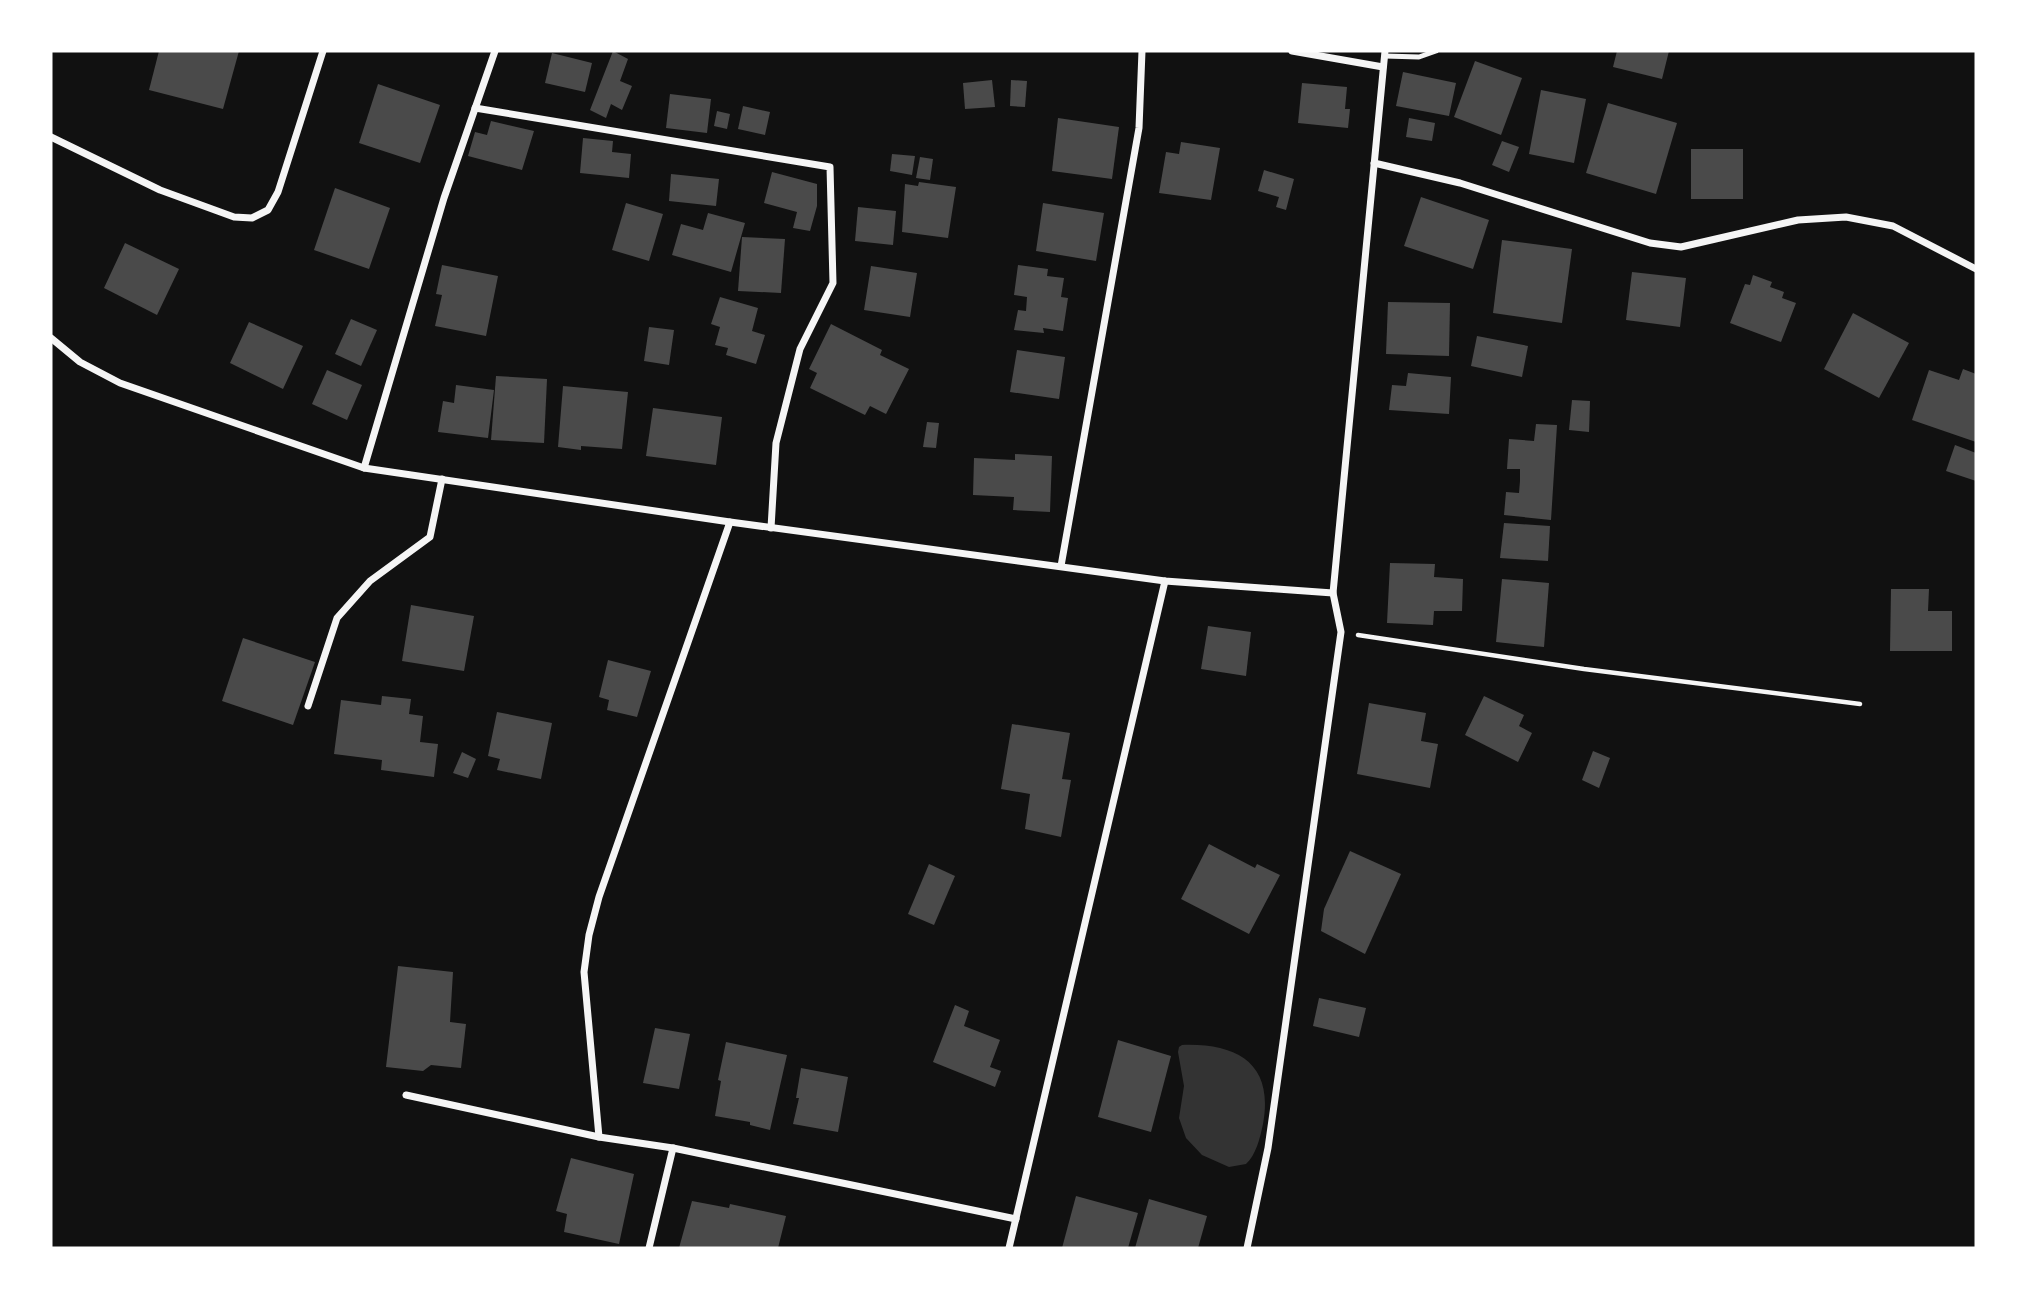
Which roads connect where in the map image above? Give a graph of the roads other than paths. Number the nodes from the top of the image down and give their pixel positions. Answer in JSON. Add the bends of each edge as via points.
{"nodes":[{"id":1,"x":323,"y":51,"type":"edge"},
{"id":2,"x":495,"y":51,"type":"edge"},
{"id":3,"x":1142,"y":51,"type":"edge"},
{"id":4,"x":1292,"y":51,"type":"edge"},
{"id":5,"x":1436,"y":51,"type":"edge"},
{"id":6,"x":1385,"y":53,"type":"edge"},
{"id":7,"x":1384,"y":67,"type":"junction"},
{"id":8,"x":475,"y":108,"type":"junction"},
{"id":9,"x":51,"y":137,"type":"edge"},
{"id":10,"x":1374,"y":163,"type":"junction"},
{"id":11,"x":1976,"y":269,"type":"edge"},
{"id":12,"x":51,"y":338,"type":"edge"},
{"id":13,"x":364,"y":468,"type":"junction"},
{"id":14,"x":442,"y":479,"type":"junction"},
{"id":15,"x":730,"y":522,"type":"junction"},
{"id":16,"x":771,"y":528,"type":"junction"},
{"id":17,"x":1061,"y":566,"type":"junction"},
{"id":18,"x":1165,"y":581,"type":"junction"},
{"id":19,"x":1333,"y":593,"type":"junction"},
{"id":20,"x":308,"y":706,"type":"dead end"},
{"id":21,"x":405,"y":1095,"type":"dead end"},
{"id":22,"x":599,"y":1137,"type":"junction"},
{"id":23,"x":673,"y":1148,"type":"junction"},
{"id":24,"x":1016,"y":1219,"type":"junction"},
{"id":25,"x":649,"y":1248,"type":"edge"},
{"id":26,"x":1009,"y":1248,"type":"edge"},
{"id":27,"x":1247,"y":1248,"type":"edge"}],
"edges":[{"from":1,"to":9,"type":"street","via":[[278,192],[268,210],[252,218],[234,217],[160,190]]},
{"from":2,"to":8,"type":"street"},
{"from":3,"to":17,"type":"street","via":[[1139,128]]},
{"from":4,"to":7,"type":"street"},
{"from":5,"to":6,"type":"lane","via":[[1419,57]]},
{"from":6,"to":7,"type":"street"},
{"from":7,"to":10,"type":"street"},
{"from":8,"to":13,"type":"street"},
{"from":8,"to":16,"type":"street","via":[[830,167],[833,283],[800,349],[779,429]]},
{"from":10,"to":11,"type":"street","via":[[1460,183],[1650,243],[1681,247],[1798,220],[1846,217],[1894,226]]},
{"from":10,"to":19,"type":"street"},
{"from":12,"to":13,"type":"street","via":[[80,362],[120,383]]},
{"from":13,"to":14,"type":"street"},
{"from":14,"to":15,"type":"street"},
{"from":14,"to":20,"type":"street","via":[[430,537],[370,582],[337,618]]},
{"from":15,"to":16,"type":"street"},
{"from":15,"to":22,"type":"street","via":[[589,935],[584,972]]},
{"from":16,"to":17,"type":"street"},
{"from":17,"to":18,"type":"street"},
{"from":18,"to":19,"type":"street"},
{"from":18,"to":24,"type":"street"},
{"from":19,"to":27,"type":"street","via":[[1341,632],[1268,1148]]},
{"from":21,"to":22,"type":"street"},
{"from":22,"to":23,"type":"street"},
{"from":23,"to":24,"type":"street"},
{"from":23,"to":25,"type":"street"},
{"from":24,"to":26,"type":"street"}]}
